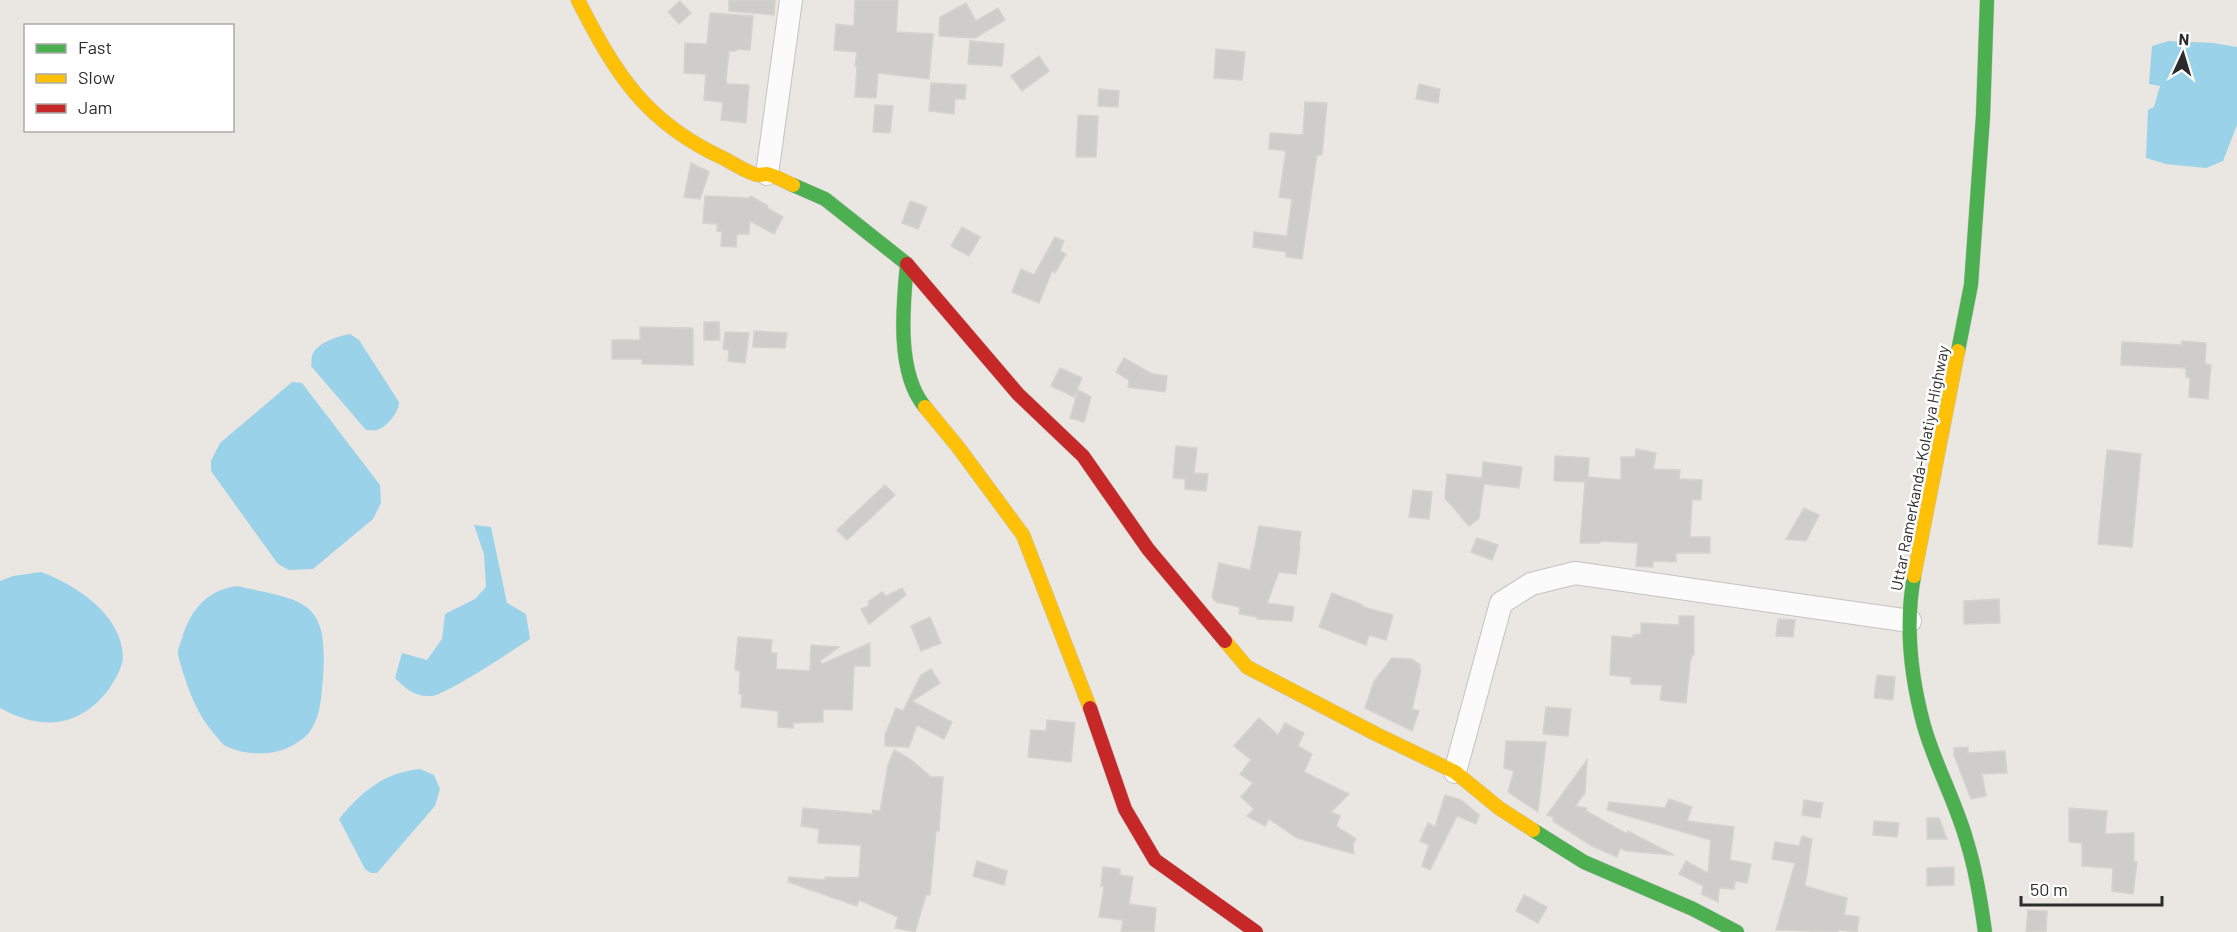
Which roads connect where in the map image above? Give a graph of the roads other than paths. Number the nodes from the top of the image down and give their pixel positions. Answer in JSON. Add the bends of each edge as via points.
{"nodes":[{"id":1,"x":578,"y":0,"type":"edge"},
{"id":2,"x":791,"y":0,"type":"edge"},
{"id":3,"x":1987,"y":0,"type":"edge"},
{"id":4,"x":767,"y":174,"type":"junction"},
{"id":5,"x":907,"y":264,"type":"junction"},
{"id":6,"x":1910,"y":621,"type":"junction"},
{"id":7,"x":1455,"y":772,"type":"junction"},
{"id":8,"x":1256,"y":932,"type":"edge"},
{"id":9,"x":1737,"y":932,"type":"edge"},
{"id":10,"x":1985,"y":932,"type":"edge"}],
"edges":[{"from":1,"to":4,"type":"street","via":[[598,40],[642,102],[683,138],[758,175]]},
{"from":2,"to":4,"type":"street"},
{"from":3,"to":6,"type":"street","name":"Uttar Ramerkanda-Kolatiya Highway","via":[[1971,285],[1910,598]]},
{"from":4,"to":5,"type":"street","via":[[825,199]]},
{"from":5,"to":7,"type":"street","via":[[1018,394],[1083,456],[1148,549],[1247,667]]},
{"from":5,"to":8,"type":"street","via":[[904,345],[918,399],[1023,535],[1125,809],[1155,860]]},
{"from":6,"to":7,"type":"street","via":[[1575,573],[1531,584],[1501,603]]},
{"from":6,"to":10,"type":"street","name":"Uttar Ramerkanda-Kolatiya Highway","via":[[1910,652],[1924,726],[1967,841]]},
{"from":7,"to":9,"type":"street","via":[[1500,808],[1584,862]]}]}
